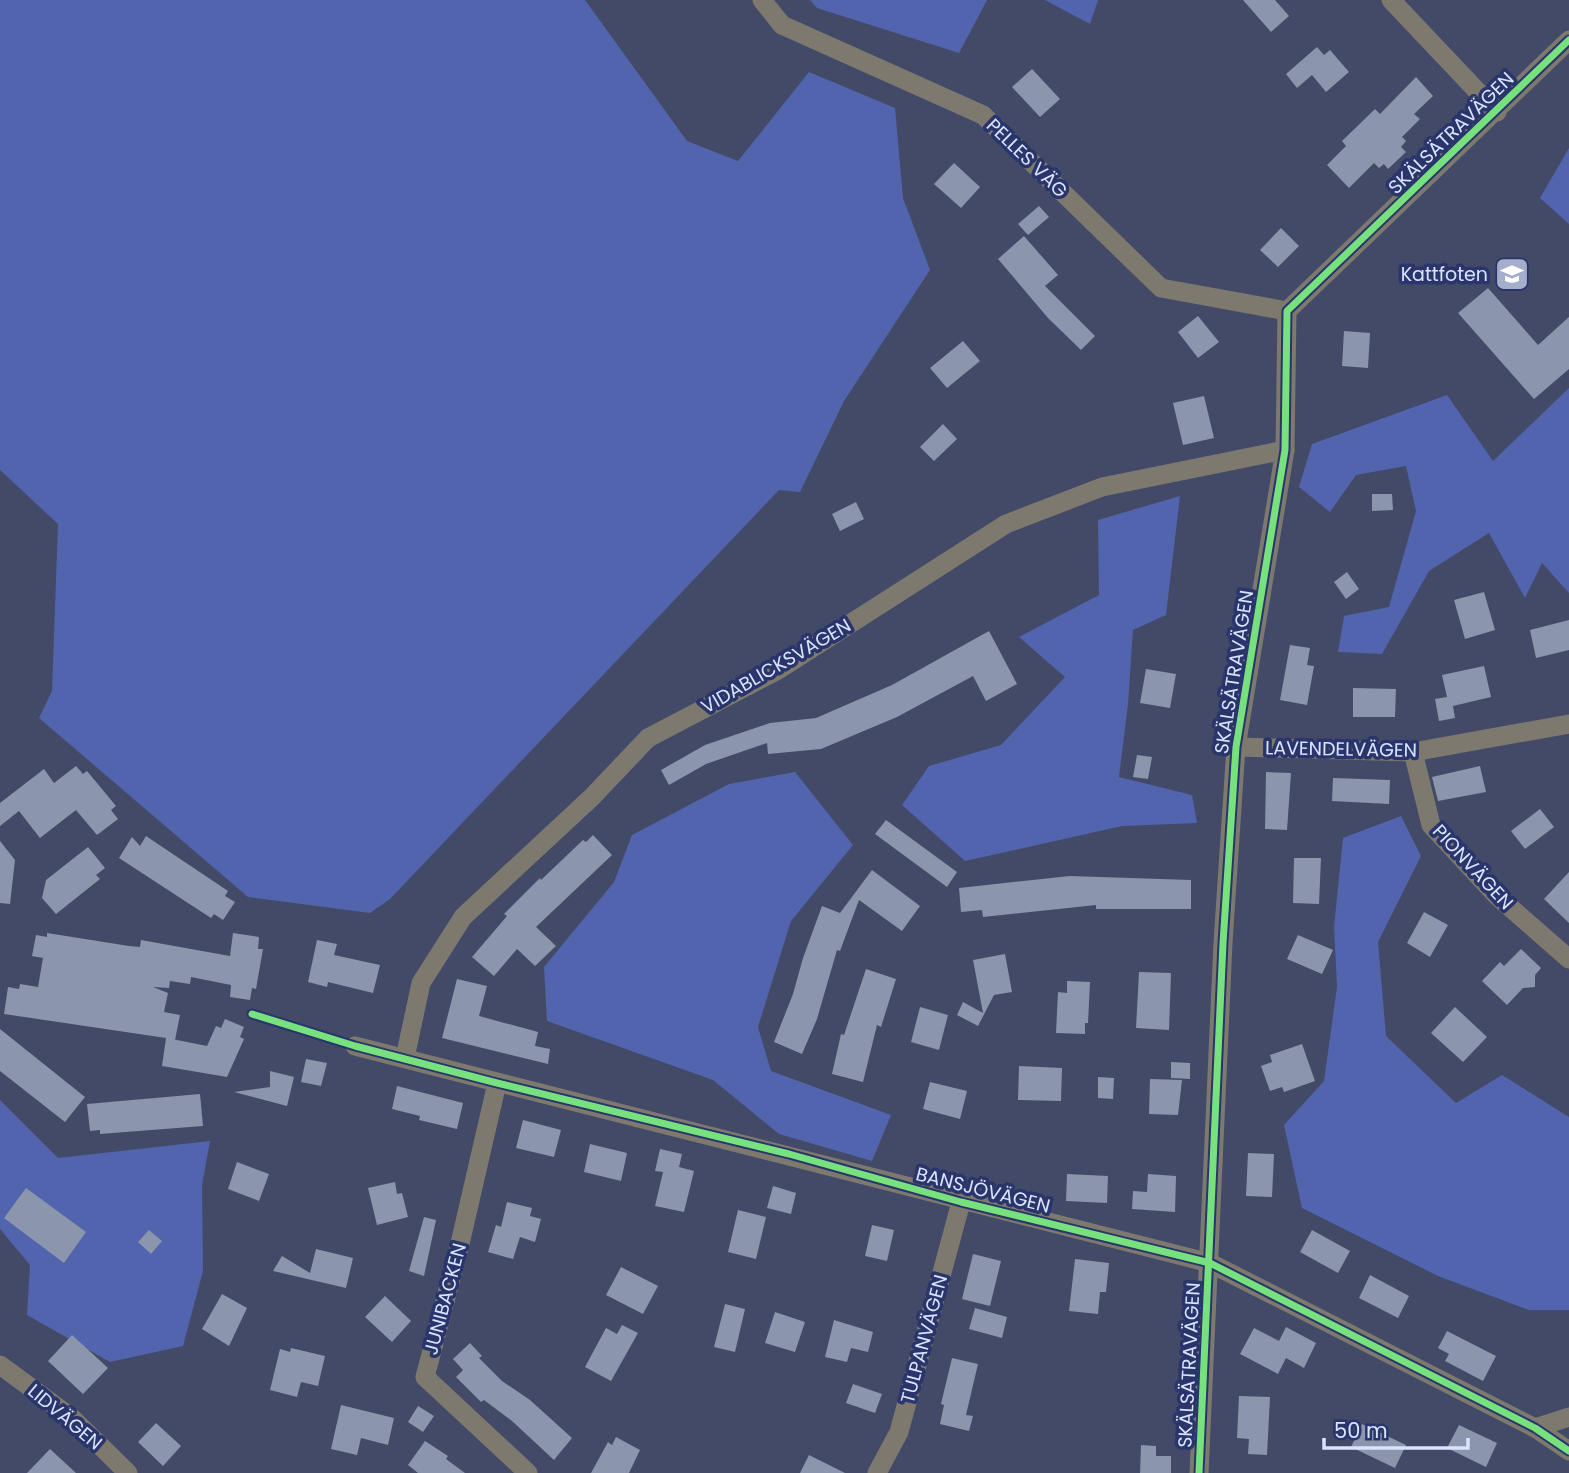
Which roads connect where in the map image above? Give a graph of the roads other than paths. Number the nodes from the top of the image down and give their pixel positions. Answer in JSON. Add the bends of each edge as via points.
{"nodes":[{"id":1,"x":762,"y":0,"type":"edge"},
{"id":2,"x":1391,"y":0,"type":"edge"},
{"id":3,"x":1569,"y":40,"type":"edge"},
{"id":4,"x":1497,"y":112,"type":"junction"},
{"id":5,"x":1287,"y":312,"type":"junction"},
{"id":6,"x":1285,"y":450,"type":"junction"},
{"id":7,"x":1569,"y":724,"type":"edge"},
{"id":8,"x":1236,"y":747,"type":"junction"},
{"id":9,"x":1413,"y":752,"type":"junction"},
{"id":10,"x":1569,"y":960,"type":"edge"},
{"id":11,"x":355,"y":1046,"type":"dead end"},
{"id":12,"x":405,"y":1058,"type":"junction"},
{"id":13,"x":496,"y":1083,"type":"junction"},
{"id":14,"x":961,"y":1202,"type":"junction"},
{"id":15,"x":1210,"y":1263,"type":"junction"},
{"id":16,"x":0,"y":1365,"type":"edge"},
{"id":17,"x":1569,"y":1417,"type":"edge"},
{"id":18,"x":1535,"y":1428,"type":"junction"},
{"id":19,"x":1569,"y":1451,"type":"edge"},
{"id":20,"x":128,"y":1473,"type":"edge"},
{"id":21,"x":527,"y":1473,"type":"edge"},
{"id":22,"x":877,"y":1473,"type":"edge"},
{"id":23,"x":1199,"y":1473,"type":"edge"}],
"edges":[{"from":1,"to":5,"type":"street","name":"PELLES VÄG","via":[[782,25],[983,115],[1161,288]]},
{"from":2,"to":4,"type":"street"},
{"from":3,"to":4,"type":"street","name":"SKÄLSÄTRAVÄGEN"},
{"from":4,"to":5,"type":"street","name":"SKÄLSÄTRAVÄGEN"},
{"from":5,"to":6,"type":"street","name":"SKÄLSÄTRAVÄGEN"},
{"from":6,"to":8,"type":"street","name":"SKÄLSÄTRAVÄGEN"},
{"from":6,"to":12,"type":"street","name":"VIDABLICKSVÄGEN","via":[[1102,487],[1006,524],[778,670],[648,738],[463,917],[421,983]]},
{"from":7,"to":9,"type":"street","name":"LAVENDELVÄGEN"},
{"from":8,"to":9,"type":"street","name":"LAVENDELVÄGEN"},
{"from":8,"to":15,"type":"street","name":"SKÄLSÄTRAVÄGEN"},
{"from":9,"to":10,"type":"street","name":"PIONVÄGEN","via":[[1431,825],[1496,895]]},
{"from":11,"to":12,"type":"street","name":"BANSJÖVÄGEN"},
{"from":12,"to":13,"type":"street","name":"BANSJÖVÄGEN"},
{"from":13,"to":14,"type":"street","name":"BANSJÖVÄGEN","via":[[789,1154]]},
{"from":13,"to":21,"type":"street","name":"JUNIBACKEN","via":[[425,1377]]},
{"from":14,"to":15,"type":"street","name":"BANSJÖVÄGEN"},
{"from":14,"to":22,"type":"street","name":"TULPANVÄGEN","via":[[899,1432]]},
{"from":15,"to":18,"type":"street","name":"BANSJÖVÄGEN"},
{"from":15,"to":23,"type":"street","name":"SKÄLSÄTRAVÄGEN"},
{"from":16,"to":20,"type":"street","name":"LIDVÄGEN","via":[[72,1418]]},
{"from":17,"to":18,"type":"street"},
{"from":18,"to":19,"type":"street","name":"BANSJÖVÄGEN"}]}
